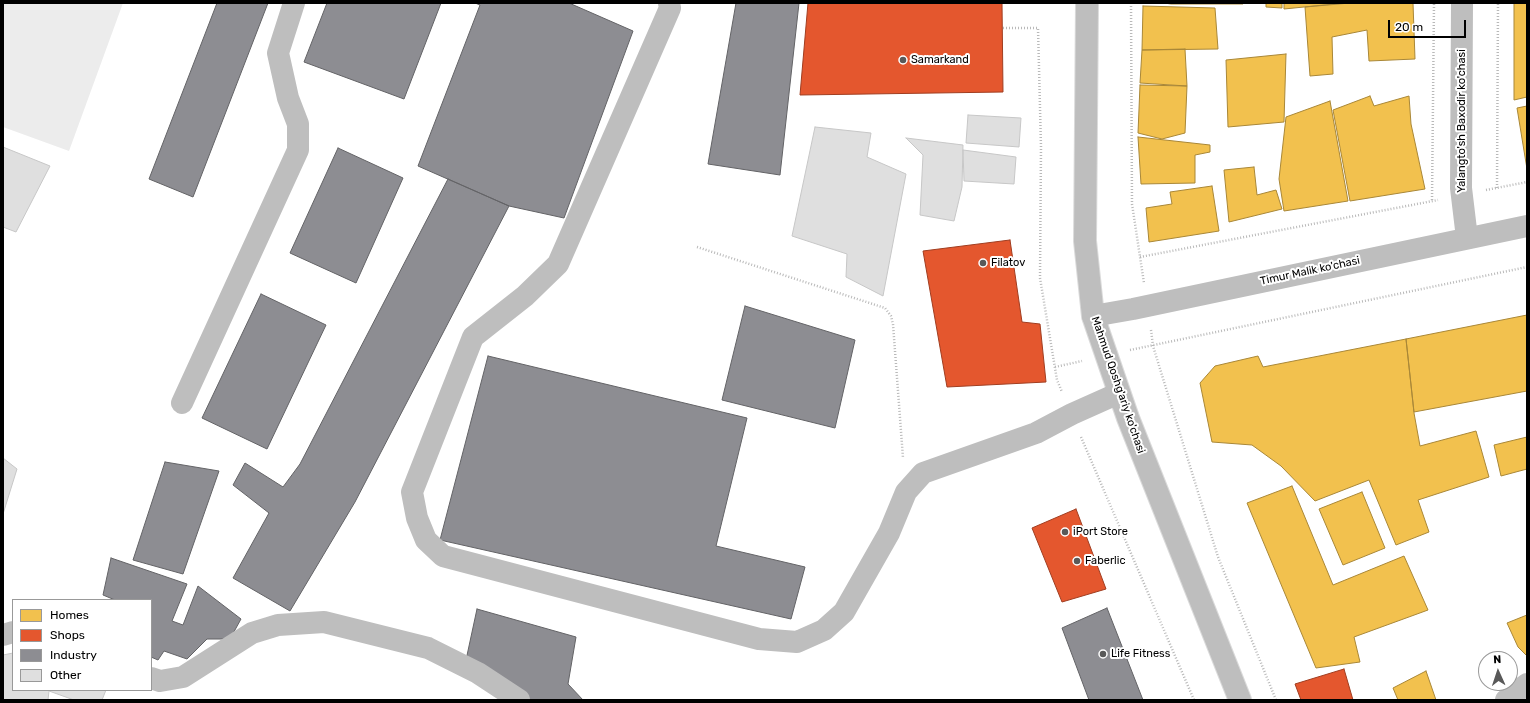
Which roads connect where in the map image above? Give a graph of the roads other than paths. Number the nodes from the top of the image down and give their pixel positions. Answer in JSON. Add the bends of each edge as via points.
{"nodes":[{"id":1,"x":294,"y":3,"type":"edge"},
{"id":2,"x":668,"y":3,"type":"edge"},
{"id":3,"x":1087,"y":3,"type":"edge"},
{"id":4,"x":1462,"y":3,"type":"edge"},
{"id":5,"x":1527,"y":226,"type":"edge"},
{"id":6,"x":1468,"y":238,"type":"junction"},
{"id":7,"x":1093,"y":316,"type":"junction"},
{"id":8,"x":1119,"y":393,"type":"junction"},
{"id":9,"x":182,"y":403,"type":"dead end"},
{"id":10,"x":152,"y":678,"type":"edge"},
{"id":11,"x":1527,"y":684,"type":"edge"},
{"id":12,"x":519,"y":700,"type":"edge"},
{"id":13,"x":1240,"y":700,"type":"edge"},
{"id":14,"x":1506,"y":700,"type":"edge"}],
"edges":[{"from":1,"to":9,"type":"main road","via":[[278,53],[288,98],[298,124],[298,150]]},
{"from":2,"to":8,"type":"main road","via":[[670,8],[558,264],[519,301],[473,337],[412,492],[417,518],[426,540],[443,556],[759,640],[797,642],[824,630],[844,612],[889,533],[906,492],[923,473],[1036,433]]},
{"from":3,"to":7,"type":"main road","name":"Mahmud Qoshg'ariy ko'chasi","via":[[1085,240]]},
{"from":4,"to":6,"type":"main road","name":"Yalangto'sh Baxodir ko'chasi","via":[[1462,195]]},
{"from":5,"to":6,"type":"main road","name":"Timur Malik ko'chasi"},
{"from":6,"to":7,"type":"main road","name":"Timur Malik ko'chasi"},
{"from":7,"to":8,"type":"main road","name":"Mahmud Qoshg'ariy ko'chasi"},
{"from":8,"to":13,"type":"main road","name":"Mahmud Qoshg'ariy ko'chasi"},
{"from":10,"to":12,"type":"main road","via":[[160,681],[183,677],[252,633],[278,626],[324,622],[428,648],[478,673]]},
{"from":11,"to":14,"type":"main road"}]}
